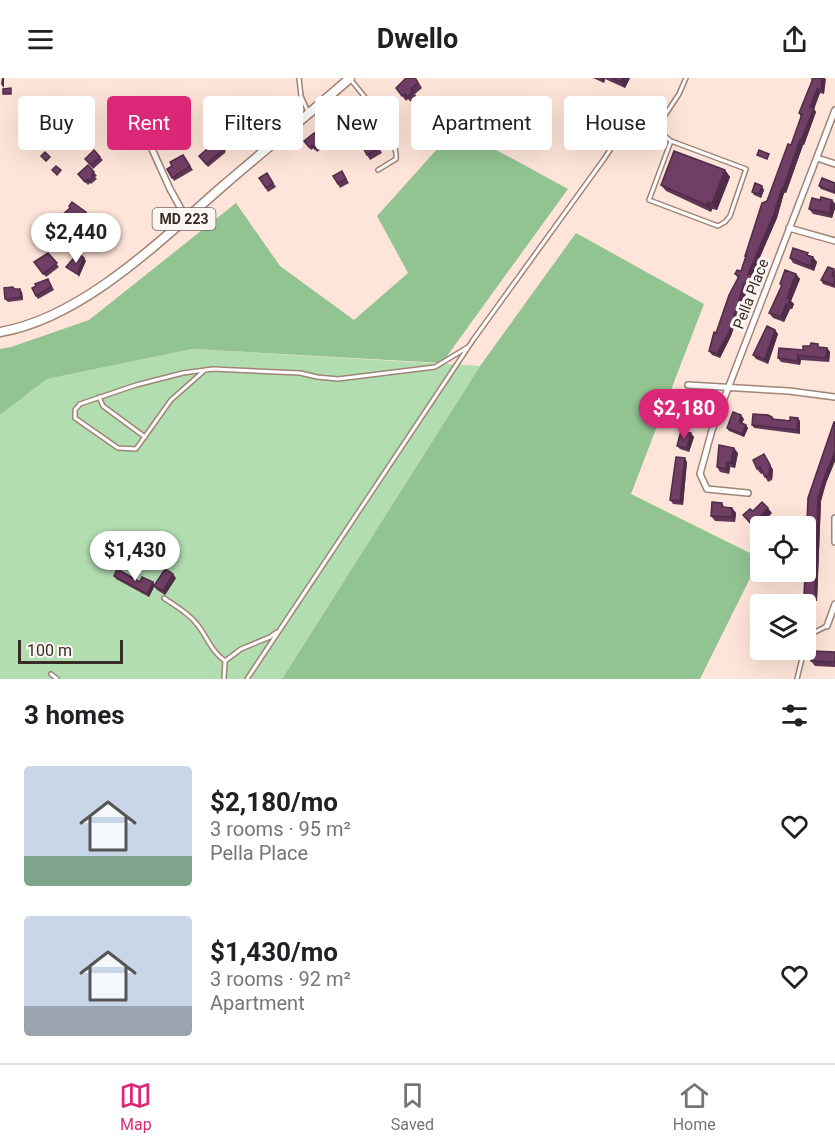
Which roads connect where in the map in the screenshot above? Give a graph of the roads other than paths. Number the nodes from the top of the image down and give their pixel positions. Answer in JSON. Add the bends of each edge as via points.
{"nodes":[{"id":1,"x":299,"y":78,"type":"edge"},
{"id":2,"x":350,"y":78,"type":"edge"},
{"id":3,"x":686,"y":78,"type":"edge"},
{"id":4,"x":364,"y":96,"type":"edge"},
{"id":5,"x":835,"y":110,"type":"edge"},
{"id":6,"x":667,"y":112,"type":"edge"},
{"id":7,"x":309,"y":113,"type":"junction"},
{"id":8,"x":667,"y":138,"type":"edge"},
{"id":9,"x":671,"y":141,"type":"junction"},
{"id":10,"x":152,"y":150,"type":"edge"},
{"id":11,"x":395,"y":150,"type":"edge"},
{"id":12,"x":610,"y":150,"type":"edge"},
{"id":13,"x":817,"y":158,"type":"junction"},
{"id":14,"x":835,"y":164,"type":"edge"},
{"id":15,"x":378,"y":170,"type":"dead end"},
{"id":16,"x":186,"y":218,"type":"junction"},
{"id":17,"x":789,"y":228,"type":"junction"},
{"id":18,"x":835,"y":241,"type":"edge"},
{"id":19,"x":0,"y":332,"type":"edge"},
{"id":20,"x":470,"y":346,"type":"junction"},
{"id":21,"x":205,"y":370,"type":"junction"},
{"id":22,"x":688,"y":385,"type":"dead end"},
{"id":23,"x":728,"y":387,"type":"junction"},
{"id":24,"x":99,"y":397,"type":"junction"},
{"id":25,"x":835,"y":397,"type":"edge"},
{"id":26,"x":145,"y":437,"type":"junction"},
{"id":27,"x":748,"y":494,"type":"dead end"},
{"id":28,"x":835,"y":518,"type":"edge"},
{"id":29,"x":835,"y":542,"type":"edge"},
{"id":30,"x":164,"y":598,"type":"dead end"},
{"id":31,"x":835,"y":604,"type":"edge"},
{"id":32,"x":826,"y":626,"type":"joint"},
{"id":33,"x":816,"y":631,"type":"edge"},
{"id":34,"x":279,"y":632,"type":"junction"},
{"id":35,"x":802,"y":660,"type":"edge"},
{"id":36,"x":225,"y":661,"type":"junction"},
{"id":37,"x":51,"y":674,"type":"dead end"},
{"id":38,"x":57,"y":679,"type":"edge"},
{"id":39,"x":224,"y":679,"type":"edge"},
{"id":40,"x":247,"y":679,"type":"edge"},
{"id":41,"x":797,"y":679,"type":"edge"}],
"edges":[{"from":1,"to":7,"type":"lane","via":[[300,96]]},
{"from":2,"to":4,"type":"lane"},
{"from":2,"to":7,"type":"main road","number":"MD 223"},
{"from":3,"to":6,"type":"lane"},
{"from":5,"to":13,"type":"street","name":"Pella Place"},
{"from":7,"to":16,"type":"main road","number":"MD 223"},
{"from":8,"to":9,"type":"lane"},
{"from":9,"to":9,"type":"lane","via":[[649,200],[718,226],[725,222],[746,169]]},
{"from":10,"to":16,"type":"street"},
{"from":11,"to":15,"type":"lane","via":[[396,159]]},
{"from":12,"to":20,"type":"lane"},
{"from":13,"to":14,"type":"street"},
{"from":13,"to":17,"type":"street","name":"Pella Place"},
{"from":16,"to":19,"type":"main road","number":"MD 223","via":[[94,291],[34,322]]},
{"from":17,"to":18,"type":"street"},
{"from":17,"to":23,"type":"street","name":"Pella Place"},
{"from":20,"to":21,"type":"lane","via":[[435,367],[338,379],[300,372]]},
{"from":20,"to":34,"type":"lane"},
{"from":21,"to":24,"type":"lane"},
{"from":21,"to":26,"type":"lane","via":[[171,400]]},
{"from":22,"to":23,"type":"street"},
{"from":23,"to":25,"type":"street"},
{"from":23,"to":27,"type":"street","name":"Pella Place","via":[[701,466],[701,480],[707,489]]},
{"from":24,"to":26,"type":"lane","via":[[103,406]]},
{"from":24,"to":26,"type":"lane","via":[[80,404],[75,418],[118,448],[136,449]]},
{"from":28,"to":29,"type":"street"},
{"from":30,"to":36,"type":"lane","via":[[195,622],[214,653]]},
{"from":31,"to":32,"type":"street"},
{"from":32,"to":33,"type":"lane"},
{"from":34,"to":36,"type":"lane","via":[[241,649]]},
{"from":34,"to":40,"type":"lane"},
{"from":35,"to":41,"type":"lane"},
{"from":36,"to":39,"type":"lane"},
{"from":37,"to":38,"type":"lane"}]}
